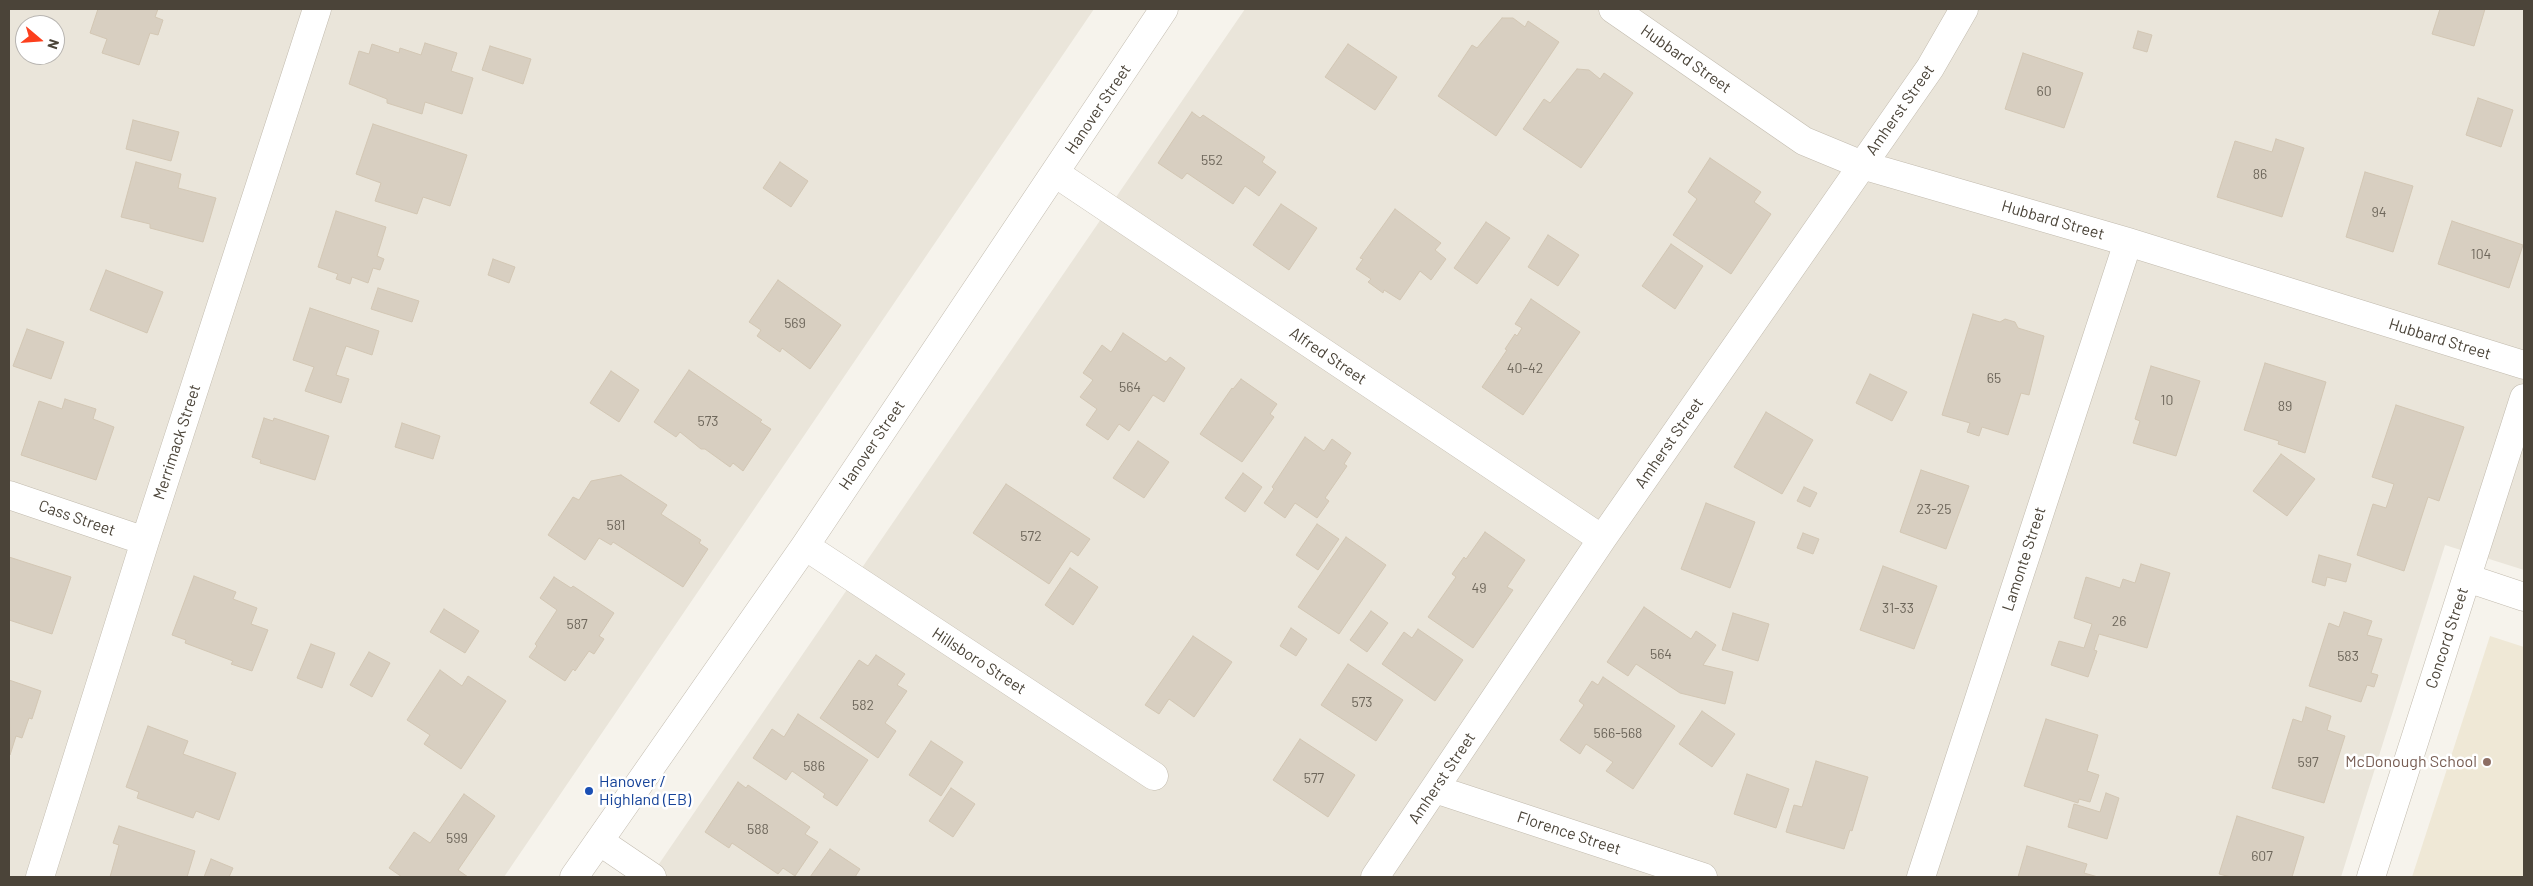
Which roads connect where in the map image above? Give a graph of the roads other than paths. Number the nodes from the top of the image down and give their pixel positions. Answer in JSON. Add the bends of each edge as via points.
{"nodes":[{"id":1,"x":317,"y":9,"type":"edge"},
{"id":2,"x":1164,"y":9,"type":"edge"},
{"id":3,"x":1613,"y":9,"type":"edge"},
{"id":4,"x":1964,"y":9,"type":"edge"},
{"id":5,"x":1862,"y":165,"type":"junction"},
{"id":6,"x":1055,"y":172,"type":"junction"},
{"id":7,"x":2128,"y":242,"type":"junction"},
{"id":8,"x":2524,"y":365,"type":"edge"},
{"id":9,"x":2524,"y":398,"type":"edge"},
{"id":10,"x":9,"y":495,"type":"edge"},
{"id":11,"x":1602,"y":539,"type":"junction"},
{"id":12,"x":145,"y":541,"type":"junction"},
{"id":13,"x":805,"y":546,"type":"junction"},
{"id":14,"x":2466,"y":578,"type":"junction"},
{"id":15,"x":2524,"y":597,"type":"edge"},
{"id":16,"x":1154,"y":776,"type":"dead end"},
{"id":17,"x":1434,"y":789,"type":"junction"},
{"id":18,"x":599,"y":841,"type":"junction"},
{"id":19,"x":40,"y":877,"type":"edge"},
{"id":20,"x":574,"y":877,"type":"edge"},
{"id":21,"x":652,"y":877,"type":"edge"},
{"id":22,"x":1375,"y":877,"type":"edge"},
{"id":23,"x":1703,"y":877,"type":"edge"},
{"id":24,"x":1921,"y":877,"type":"edge"},
{"id":25,"x":2371,"y":877,"type":"edge"}],
"edges":[{"from":1,"to":12,"type":"street","name":"Merrimack Street"},
{"from":2,"to":6,"type":"street","name":"Hanover Street"},
{"from":3,"to":5,"type":"street","name":"Hubbard Street","via":[[1804,140]]},
{"from":4,"to":5,"type":"street","name":"Amherst Street","via":[[1930,68]]},
{"from":5,"to":7,"type":"street","name":"Hubbard Street"},
{"from":5,"to":11,"type":"street","name":"Amherst Street"},
{"from":6,"to":11,"type":"street","name":"Alfred Street"},
{"from":6,"to":13,"type":"street","name":"Hanover Street"},
{"from":7,"to":8,"type":"street","name":"Hubbard Street"},
{"from":7,"to":24,"type":"street","name":"Lamonte Street"},
{"from":9,"to":14,"type":"street","name":"Concord Street"},
{"from":10,"to":12,"type":"street","name":"Cass Street"},
{"from":11,"to":17,"type":"street","name":"Amherst Street"},
{"from":12,"to":19,"type":"street","name":"Merrimack Street"},
{"from":13,"to":16,"type":"street","name":"Hillsboro Street"},
{"from":13,"to":18,"type":"street","name":"Hanover Street"},
{"from":14,"to":15,"type":"street"},
{"from":14,"to":25,"type":"street","name":"Concord Street"},
{"from":17,"to":22,"type":"street","name":"Amherst Street"},
{"from":17,"to":23,"type":"street","name":"Florence Street"},
{"from":18,"to":20,"type":"street","name":"Hanover Street"},
{"from":18,"to":21,"type":"street"}]}
